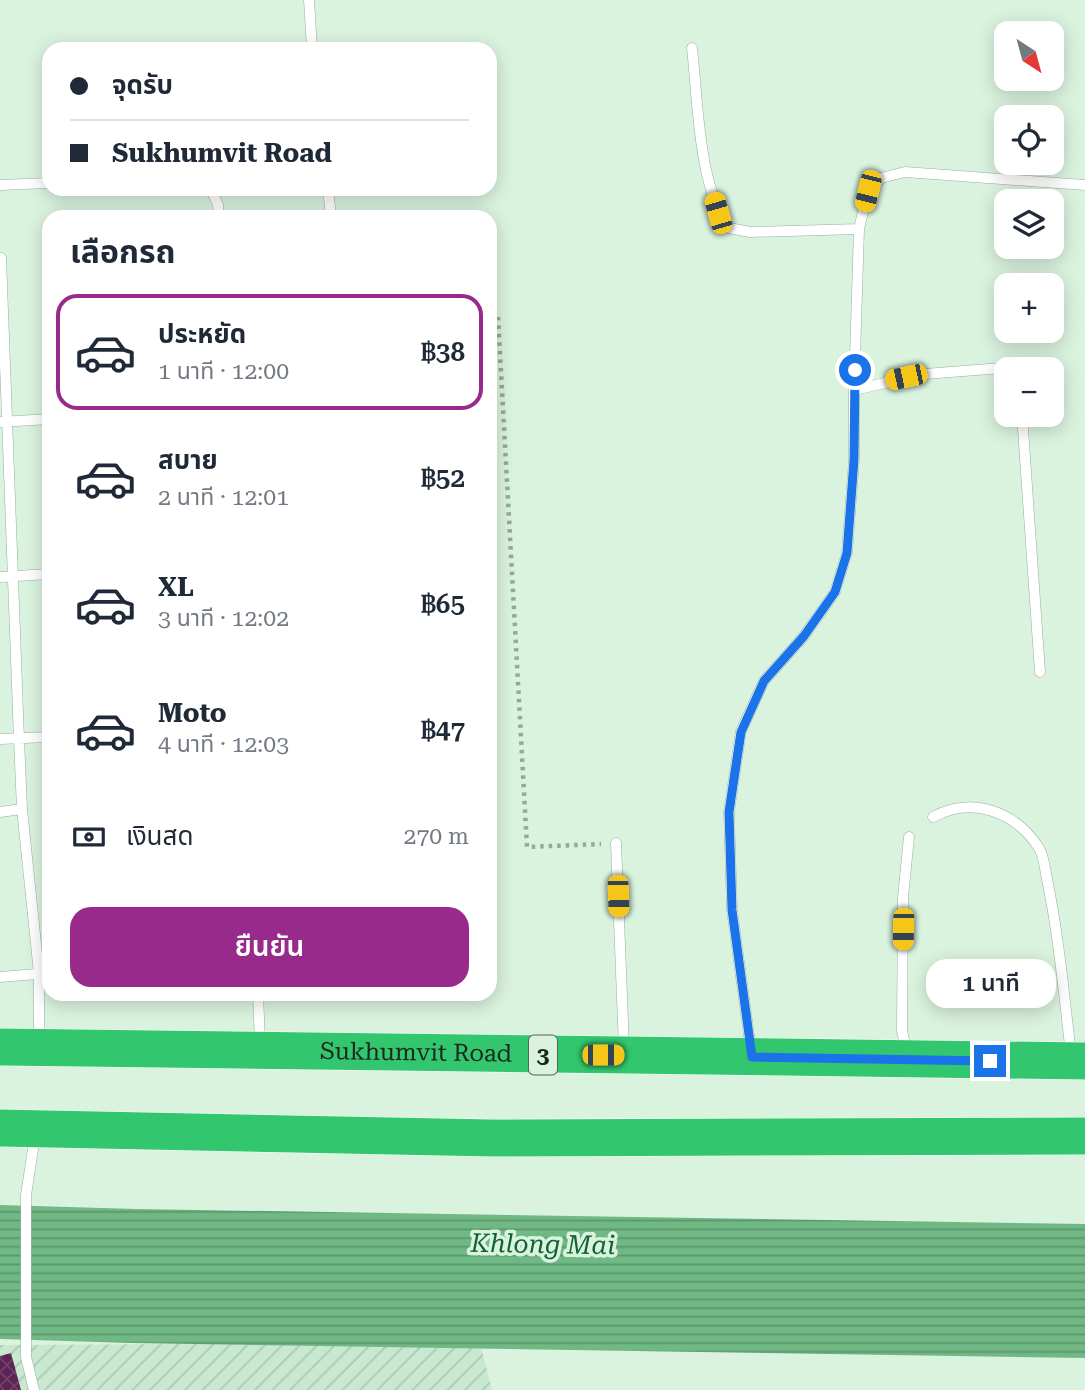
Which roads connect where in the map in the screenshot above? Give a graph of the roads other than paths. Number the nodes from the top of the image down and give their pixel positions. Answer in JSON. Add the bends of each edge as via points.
{"nodes":[{"id":1,"x":309,"y":0,"type":"edge"},
{"id":2,"x":312,"y":42,"type":"edge"},
{"id":3,"x":692,"y":48,"type":"dead end"},
{"id":4,"x":42,"y":183,"type":"edge"},
{"id":5,"x":0,"y":185,"type":"edge"},
{"id":6,"x":1085,"y":185,"type":"edge"},
{"id":7,"x":859,"y":229,"type":"junction"},
{"id":8,"x":1,"y":258,"type":"edge"},
{"id":9,"x":994,"y":369,"type":"edge"},
{"id":10,"x":854,"y":390,"type":"junction"},
{"id":11,"x":42,"y":419,"type":"edge"},
{"id":12,"x":4,"y":421,"type":"edge"},
{"id":13,"x":1023,"y":427,"type":"edge"},
{"id":14,"x":42,"y":574,"type":"edge"},
{"id":15,"x":13,"y":576,"type":"junction"},
{"id":16,"x":0,"y":577,"type":"edge"},
{"id":17,"x":1040,"y":672,"type":"dead end"},
{"id":18,"x":42,"y":737,"type":"edge"},
{"id":19,"x":0,"y":739,"type":"edge"},
{"id":20,"x":19,"y":739,"type":"junction"},
{"id":21,"x":23,"y":809,"type":"junction"},
{"id":22,"x":0,"y":812,"type":"edge"},
{"id":23,"x":933,"y":817,"type":"dead end"},
{"id":24,"x":909,"y":837,"type":"dead end"},
{"id":25,"x":616,"y":843,"type":"road end"},
{"id":26,"x":42,"y":957,"type":"edge"},
{"id":27,"x":42,"y":973,"type":"edge"},
{"id":28,"x":0,"y":977,"type":"edge"},
{"id":29,"x":42,"y":1001,"type":"edge"},
{"id":30,"x":258,"y":1001,"type":"edge"},
{"id":31,"x":0,"y":1047,"type":"edge"},
{"id":32,"x":39,"y":1048,"type":"junction"},
{"id":33,"x":260,"y":1051,"type":"junction"},
{"id":34,"x":625,"y":1055,"type":"junction"},
{"id":35,"x":752,"y":1057,"type":"junction"},
{"id":36,"x":909,"y":1060,"type":"junction"},
{"id":37,"x":1078,"y":1062,"type":"edge"},
{"id":38,"x":18,"y":1129,"type":"edge"},
{"id":39,"x":1085,"y":1136,"type":"edge"},
{"id":40,"x":34,"y":1390,"type":"edge"}],
"edges":[{"from":1,"to":2,"type":"lane"},
{"from":3,"to":7,"type":"lane","via":[[706,171],[718,213],[729,229]]},
{"from":4,"to":5,"type":"lane"},
{"from":6,"to":7,"type":"lane","via":[[905,172],[881,178],[868,191]]},
{"from":7,"to":10,"type":"lane"},
{"from":8,"to":12,"type":"lane"},
{"from":9,"to":10,"type":"lane","via":[[925,373]]},
{"from":10,"to":35,"type":"lane","via":[[847,553],[835,592],[764,681],[741,732],[729,812],[732,910]]},
{"from":11,"to":12,"type":"lane"},
{"from":12,"to":15,"type":"lane"},
{"from":13,"to":17,"type":"lane"},
{"from":14,"to":15,"type":"lane"},
{"from":15,"to":16,"type":"lane"},
{"from":15,"to":20,"type":"lane"},
{"from":18,"to":20,"type":"lane"},
{"from":19,"to":20,"type":"lane"},
{"from":20,"to":21,"type":"lane"},
{"from":21,"to":22,"type":"lane"},
{"from":21,"to":26,"type":"lane"},
{"from":23,"to":37,"type":"lane","via":[[944,811],[981,807],[1011,817],[1040,849]]},
{"from":24,"to":36,"type":"lane","via":[[903,897],[902,1031]]},
{"from":25,"to":34,"type":"lane"},
{"from":27,"to":28,"type":"lane"},
{"from":29,"to":32,"type":"lane"},
{"from":30,"to":33,"type":"lane"},
{"from":31,"to":32,"type":"highway","name":"Sukhumvit Road","number":"3"},
{"from":32,"to":33,"type":"highway","name":"Sukhumvit Road","number":"3"},
{"from":33,"to":34,"type":"highway","name":"Sukhumvit Road","number":"3"},
{"from":34,"to":35,"type":"highway","name":"Sukhumvit Road","number":"3"},
{"from":35,"to":36,"type":"highway","name":"Sukhumvit Road","number":"3"},
{"from":36,"to":37,"type":"highway","name":"Sukhumvit Road","number":"3"},
{"from":38,"to":39,"type":"highway","via":[[492,1138]]},
{"from":38,"to":40,"type":"lane","via":[[26,1195],[26,1357]]}]}
